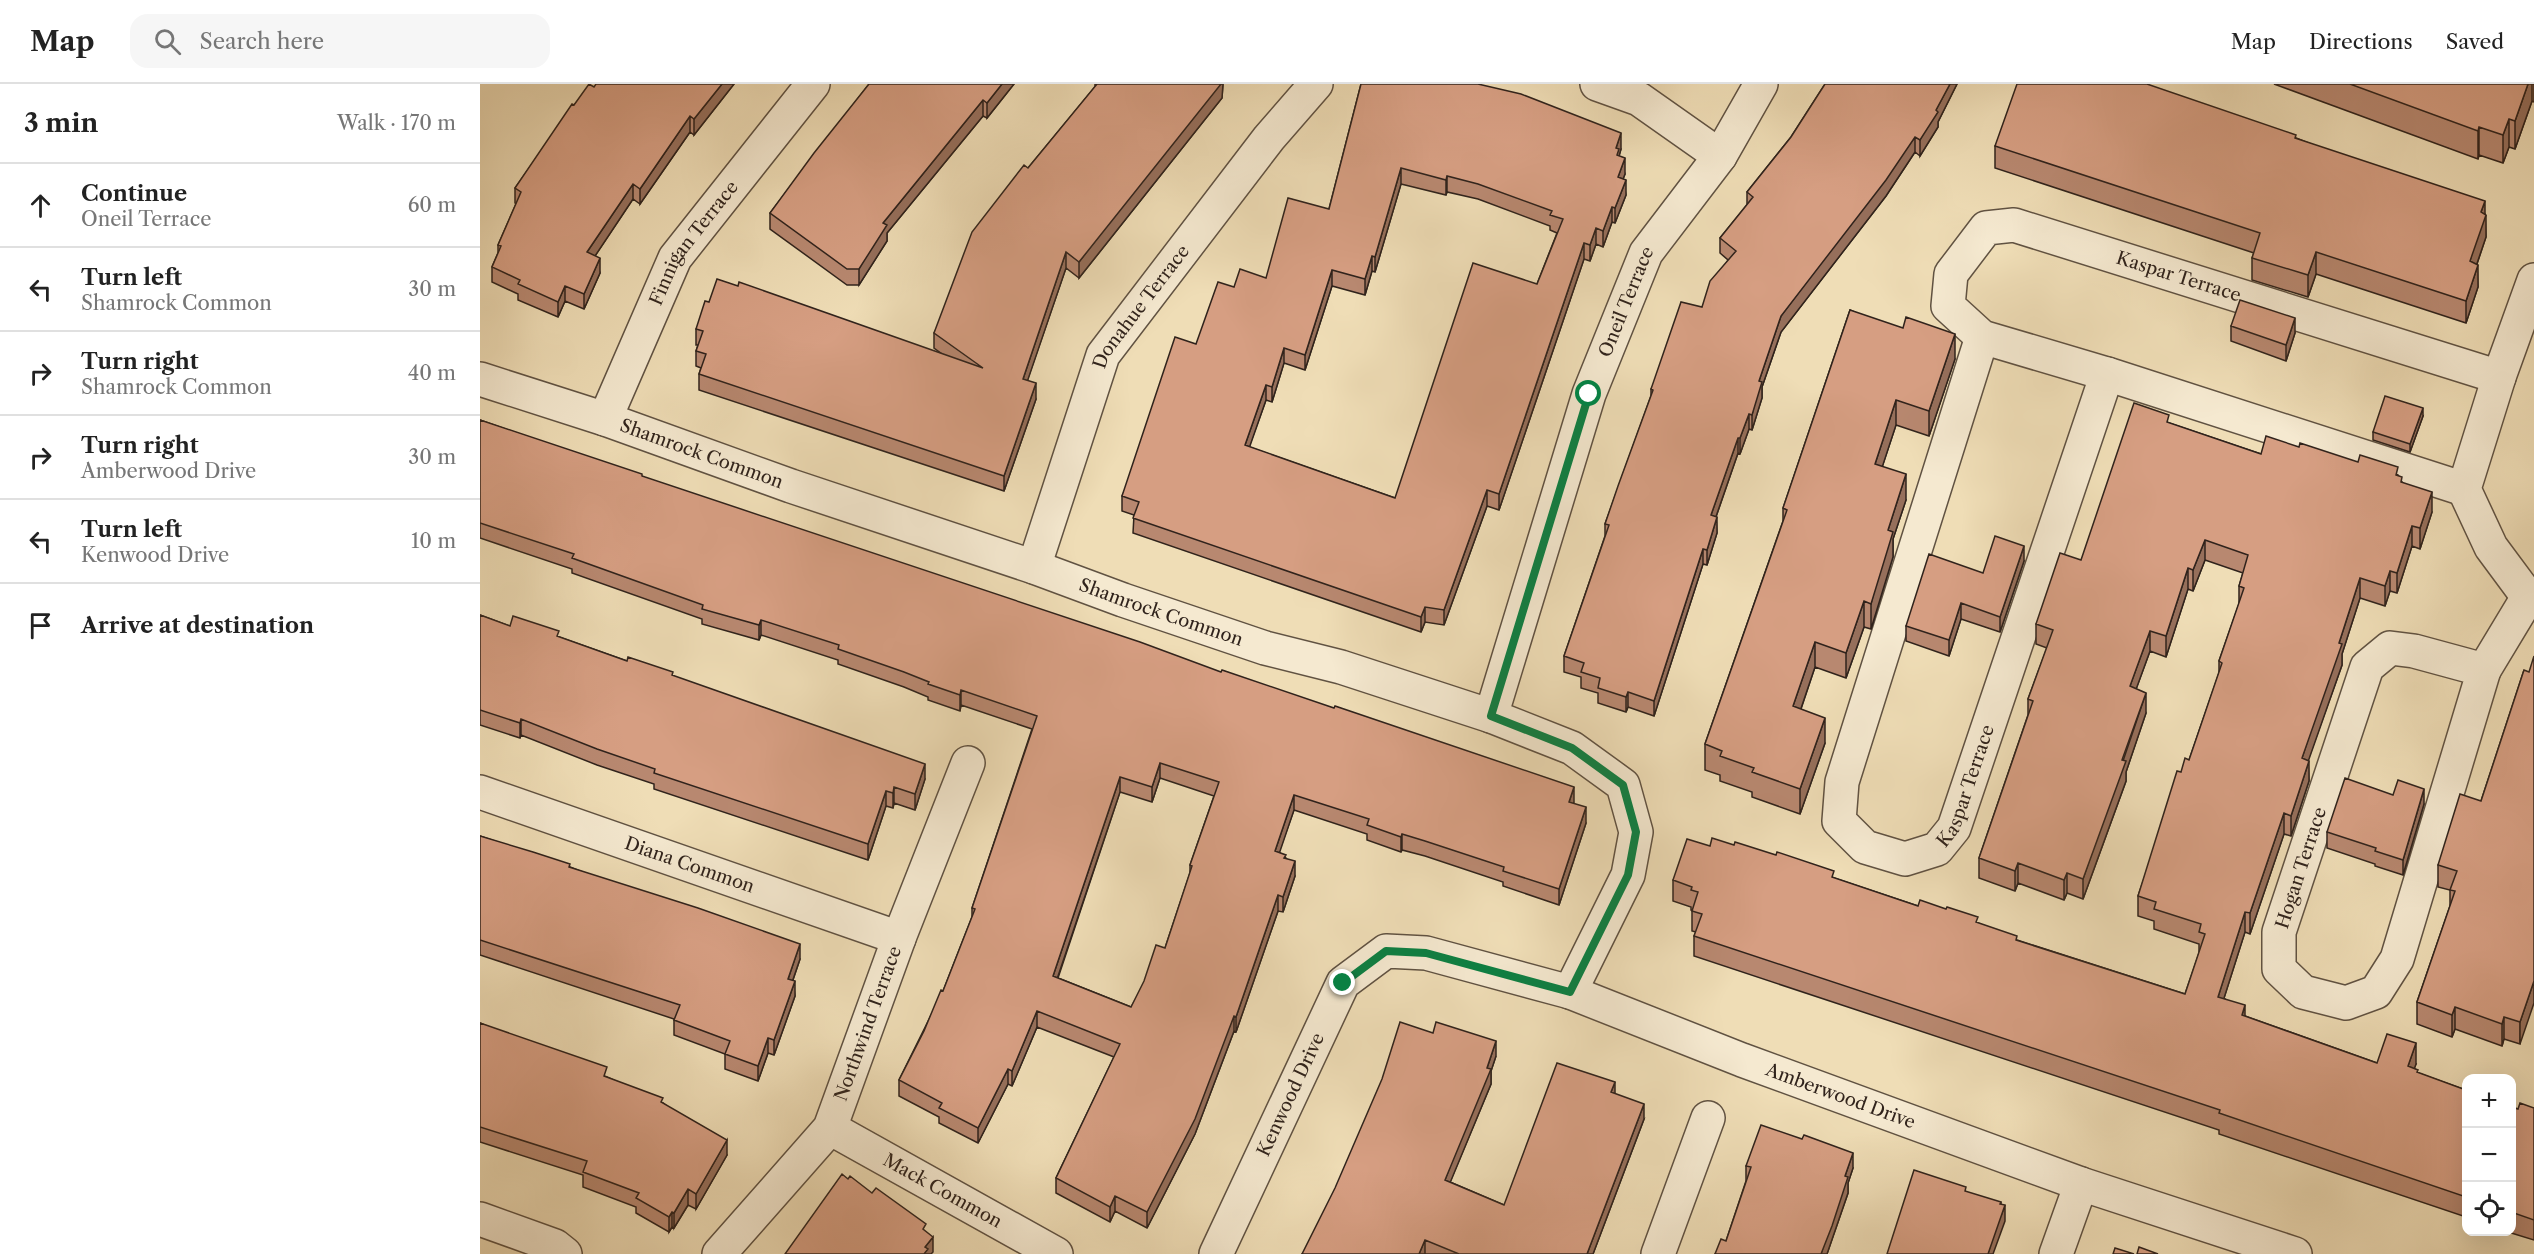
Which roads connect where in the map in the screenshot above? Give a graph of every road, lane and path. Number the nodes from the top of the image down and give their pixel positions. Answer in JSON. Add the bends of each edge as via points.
{"nodes":[{"id":1,"x":813,"y":84,"type":"edge"},
{"id":2,"x":1316,"y":84,"type":"edge"},
{"id":3,"x":1597,"y":84,"type":"edge"},
{"id":4,"x":1761,"y":84,"type":"edge"},
{"id":5,"x":1720,"y":156,"type":"junction"},
{"id":6,"x":2534,"y":280,"type":"edge"},
{"id":7,"x":1982,"y":337,"type":"junction"},
{"id":8,"x":2107,"y":374,"type":"junction"},
{"id":9,"x":2499,"y":377,"type":"junction"},
{"id":10,"x":480,"y":379,"type":"edge"},
{"id":11,"x":605,"y":419,"type":"junction"},
{"id":12,"x":2464,"y":489,"type":"junction"},
{"id":13,"x":1034,"y":567,"type":"junction"},
{"id":14,"x":2531,"y":598,"type":"edge"},
{"id":15,"x":2484,"y":670,"type":"junction"},
{"id":16,"x":1491,"y":716,"type":"junction"},
{"id":17,"x":968,"y":763,"type":"dead end"},
{"id":18,"x":480,"y":792,"type":"edge"},
{"id":19,"x":899,"y":938,"type":"junction"},
{"id":20,"x":1386,"y":951,"type":"joint"},
{"id":21,"x":1570,"y":992,"type":"junction"},
{"id":22,"x":1708,"y":1118,"type":"dead end"},
{"id":23,"x":830,"y":1128,"type":"junction"},
{"id":24,"x":2081,"y":1184,"type":"junction"},
{"id":25,"x":480,"y":1219,"type":"edge"},
{"id":26,"x":565,"y":1254,"type":"edge"},
{"id":27,"x":719,"y":1254,"type":"edge"},
{"id":28,"x":1056,"y":1254,"type":"edge"},
{"id":29,"x":1216,"y":1254,"type":"edge"},
{"id":30,"x":1658,"y":1254,"type":"edge"},
{"id":31,"x":2056,"y":1254,"type":"edge"},
{"id":32,"x":2295,"y":1254,"type":"edge"}],
"edges":[{"from":1,"to":11,"type":"street","name":"Finnigan Terrace","via":[[675,258]]},
{"from":2,"to":13,"type":"street","name":"Donahue Terrace","via":[[1269,138],[1103,355]]},
{"from":3,"to":5,"type":"street","via":[[1639,99]]},
{"from":4,"to":5,"type":"street","name":"Oneil Terrace"},
{"from":5,"to":16,"type":"street","name":"Oneil Terrace","via":[[1646,253],[1589,394]]},
{"from":6,"to":9,"type":"street"},
{"from":7,"to":8,"type":"street","name":"Kaspar Terrace"},
{"from":7,"to":8,"type":"street","name":"Kaspar Terrace","via":[[1842,782],[1839,821],[1865,847],[1905,859],[1937,849],[1954,828]]},
{"from":7,"to":9,"type":"street","name":"Kaspar Terrace","via":[[1948,306],[1951,274],[1986,228],[2014,225]]},
{"from":8,"to":12,"type":"street","name":"Kaspar Terrace"},
{"from":9,"to":12,"type":"street"},
{"from":10,"to":11,"type":"street","name":"Shamrock Common"},
{"from":11,"to":13,"type":"street","name":"Shamrock Common"},
{"from":12,"to":14,"type":"street","via":[[2491,547]]},
{"from":13,"to":16,"type":"street","name":"Shamrock Common","via":[[1265,648]]},
{"from":14,"to":15,"type":"street","name":"Hogan Terrace"},
{"from":15,"to":15,"type":"street","name":"Hogan Terrace","via":[[2397,958],[2376,992],[2346,1003],[2303,992],[2279,969],[2279,932],[2367,667],[2390,648]]},
{"from":16,"to":21,"type":"street","name":"Shamrock Common","via":[[1572,748],[1623,785],[1636,832],[1628,875]]},
{"from":17,"to":19,"type":"street","name":"Northwind Terrace"},
{"from":18,"to":19,"type":"street","name":"Diana Common"},
{"from":19,"to":23,"type":"street","name":"Northwind Terrace"},
{"from":20,"to":21,"type":"street","name":"Amberwood Drive","via":[[1426,953]]},
{"from":20,"to":29,"type":"street","name":"Kenwood Drive","via":[[1343,983]]},
{"from":21,"to":24,"type":"street","name":"Amberwood Drive","via":[[1742,1060]]},
{"from":22,"to":30,"type":"street"},
{"from":23,"to":27,"type":"street","name":"Northwind Terrace"},
{"from":23,"to":28,"type":"street","name":"Mack Common"},
{"from":24,"to":31,"type":"street"},
{"from":24,"to":32,"type":"street","name":"Amberwood Drive"},
{"from":25,"to":26,"type":"street","via":[[555,1246]]}]}
